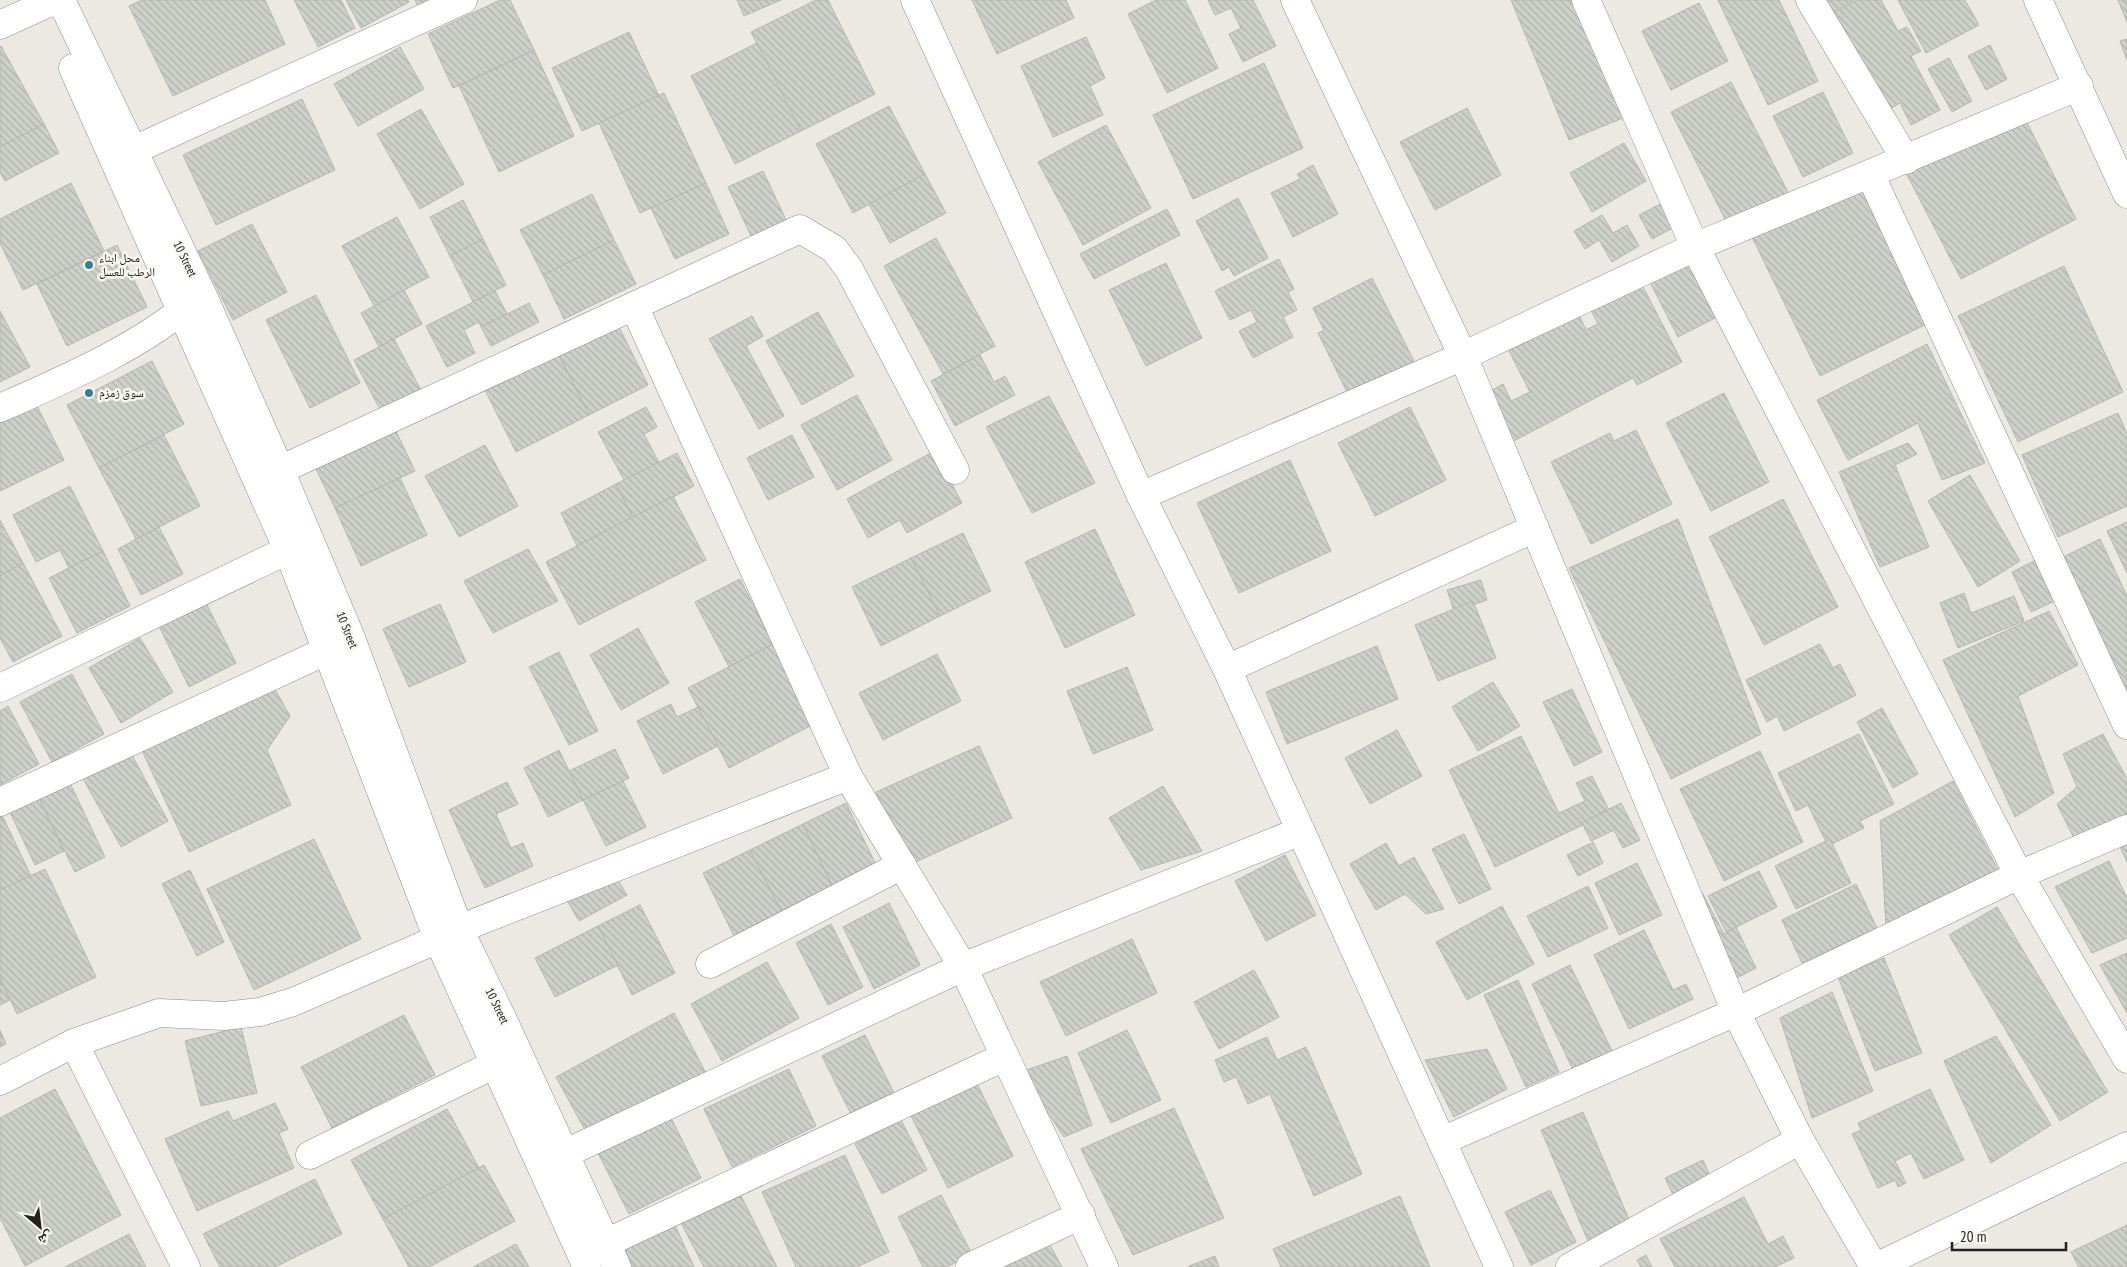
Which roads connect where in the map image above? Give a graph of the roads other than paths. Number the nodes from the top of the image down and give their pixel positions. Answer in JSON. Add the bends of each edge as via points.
{"nodes":[{"id":1,"x":463,"y":0,"type":"edge"},
{"id":2,"x":915,"y":0,"type":"edge"},
{"id":3,"x":1295,"y":0,"type":"edge"},
{"id":4,"x":1586,"y":0,"type":"edge"},
{"id":5,"x":1810,"y":0,"type":"edge"},
{"id":6,"x":2038,"y":0,"type":"edge"},
{"id":7,"x":53,"y":1,"type":"edge"},
{"id":8,"x":0,"y":25,"type":"edge"},
{"id":9,"x":2079,"y":86,"type":"junction"},
{"id":10,"x":132,"y":151,"type":"junction"},
{"id":11,"x":1906,"y":160,"type":"junction"},
{"id":12,"x":1870,"y":174,"type":"junction"},
{"id":13,"x":2127,"y":194,"type":"edge"},
{"id":14,"x":1695,"y":247,"type":"junction"},
{"id":15,"x":202,"y":294,"type":"junction"},
{"id":16,"x":634,"y":306,"type":"junction"},
{"id":17,"x":181,"y":313,"type":"junction"},
{"id":18,"x":1463,"y":356,"type":"junction"},
{"id":19,"x":0,"y":408,"type":"edge"},
{"id":20,"x":280,"y":470,"type":"junction"},
{"id":21,"x":955,"y":470,"type":"dead end"},
{"id":22,"x":1141,"y":496,"type":"junction"},
{"id":23,"x":1535,"y":528,"type":"junction"},
{"id":24,"x":288,"y":550,"type":"junction"},
{"id":25,"x":328,"y":650,"type":"junction"},
{"id":26,"x":1227,"y":669,"type":"junction"},
{"id":27,"x":0,"y":688,"type":"edge"},
{"id":28,"x":2127,"y":726,"type":"edge"},
{"id":29,"x":848,"y":776,"type":"junction"},
{"id":30,"x":0,"y":802,"type":"edge"},
{"id":31,"x":2127,"y":829,"type":"edge"},
{"id":32,"x":1301,"y":831,"type":"junction"},
{"id":33,"x":902,"y":866,"type":"junction"},
{"id":34,"x":2019,"y":875,"type":"junction"},
{"id":35,"x":448,"y":934,"type":"junction"},
{"id":36,"x":710,"y":964,"type":"dead end"},
{"id":37,"x":963,"y":967,"type":"junction"},
{"id":38,"x":1736,"y":1012,"type":"junction"},
{"id":39,"x":74,"y":1044,"type":"junction"},
{"id":40,"x":1004,"y":1057,"type":"junction"},
{"id":41,"x":2127,"y":1058,"type":"edge"},
{"id":42,"x":493,"y":1065,"type":"junction"},
{"id":43,"x":0,"y":1081,"type":"edge"},
{"id":44,"x":1800,"y":1140,"type":"junction"},
{"id":45,"x":1442,"y":1141,"type":"junction"},
{"id":46,"x":2127,"y":1146,"type":"edge"},
{"id":47,"x":564,"y":1154,"type":"junction"},
{"id":48,"x":310,"y":1155,"type":"dead end"},
{"id":49,"x":1081,"y":1215,"type":"junction"},
{"id":50,"x":606,"y":1243,"type":"junction"},
{"id":51,"x":186,"y":1267,"type":"edge"},
{"id":52,"x":587,"y":1267,"type":"edge"},
{"id":53,"x":617,"y":1267,"type":"edge"},
{"id":54,"x":970,"y":1267,"type":"edge"},
{"id":55,"x":1104,"y":1267,"type":"edge"},
{"id":56,"x":1500,"y":1267,"type":"edge"},
{"id":57,"x":1570,"y":1267,"type":"edge"},
{"id":58,"x":1875,"y":1267,"type":"edge"}],
"edges":[{"from":1,"to":10,"type":"street"},
{"from":2,"to":22,"type":"street"},
{"from":3,"to":18,"type":"street"},
{"from":4,"to":14,"type":"street"},
{"from":5,"to":11,"type":"street"},
{"from":6,"to":9,"type":"street"},
{"from":7,"to":8,"type":"street"},
{"from":7,"to":10,"type":"street","name":"10 Street"},
{"from":7,"to":17,"type":"street","name":"10 Street"},
{"from":9,"to":11,"type":"street"},
{"from":9,"to":13,"type":"street"},
{"from":10,"to":15,"type":"street","name":"10 Street"},
{"from":11,"to":12,"type":"street"},
{"from":12,"to":14,"type":"street"},
{"from":12,"to":28,"type":"street"},
{"from":14,"to":18,"type":"street"},
{"from":14,"to":34,"type":"street"},
{"from":15,"to":17,"type":"street"},
{"from":15,"to":20,"type":"street","name":"10 Street"},
{"from":16,"to":20,"type":"street"},
{"from":16,"to":21,"type":"street","via":[[800,230],[834,249],[849,269]]},
{"from":16,"to":29,"type":"street"},
{"from":17,"to":19,"type":"street","via":[[86,370]]},
{"from":17,"to":24,"type":"street","name":"10 Street"},
{"from":18,"to":22,"type":"street"},
{"from":18,"to":23,"type":"street"},
{"from":20,"to":35,"type":"street","name":"10 Street","via":[[351,638]]},
{"from":22,"to":26,"type":"street"},
{"from":23,"to":26,"type":"street"},
{"from":23,"to":38,"type":"street"},
{"from":24,"to":25,"type":"street","name":"10 Street"},
{"from":24,"to":27,"type":"street"},
{"from":25,"to":30,"type":"street"},
{"from":25,"to":35,"type":"street","name":"10 Street"},
{"from":26,"to":32,"type":"street"},
{"from":29,"to":33,"type":"street"},
{"from":29,"to":35,"type":"street"},
{"from":31,"to":34,"type":"street"},
{"from":32,"to":37,"type":"street"},
{"from":32,"to":45,"type":"street"},
{"from":33,"to":36,"type":"street"},
{"from":33,"to":37,"type":"street"},
{"from":34,"to":38,"type":"street"},
{"from":34,"to":41,"type":"street"},
{"from":35,"to":39,"type":"street","via":[[292,1002],[260,1012],[224,1016],[159,1013]]},
{"from":35,"to":42,"type":"street","name":"10 Street"},
{"from":35,"to":47,"type":"street","name":"10 Street","via":[[503,1020]]},
{"from":37,"to":40,"type":"street"},
{"from":37,"to":47,"type":"street"},
{"from":38,"to":44,"type":"street"},
{"from":38,"to":45,"type":"street"},
{"from":39,"to":43,"type":"street"},
{"from":39,"to":51,"type":"street"},
{"from":40,"to":49,"type":"street"},
{"from":40,"to":50,"type":"street"},
{"from":42,"to":48,"type":"street"},
{"from":42,"to":52,"type":"street","name":"10 Street"},
{"from":44,"to":57,"type":"street"},
{"from":44,"to":58,"type":"street"},
{"from":45,"to":56,"type":"street"},
{"from":46,"to":58,"type":"street"},
{"from":47,"to":50,"type":"street","name":"10 Street"},
{"from":49,"to":54,"type":"street"},
{"from":49,"to":55,"type":"street"},
{"from":50,"to":53,"type":"street","name":"10 Street"}]}
